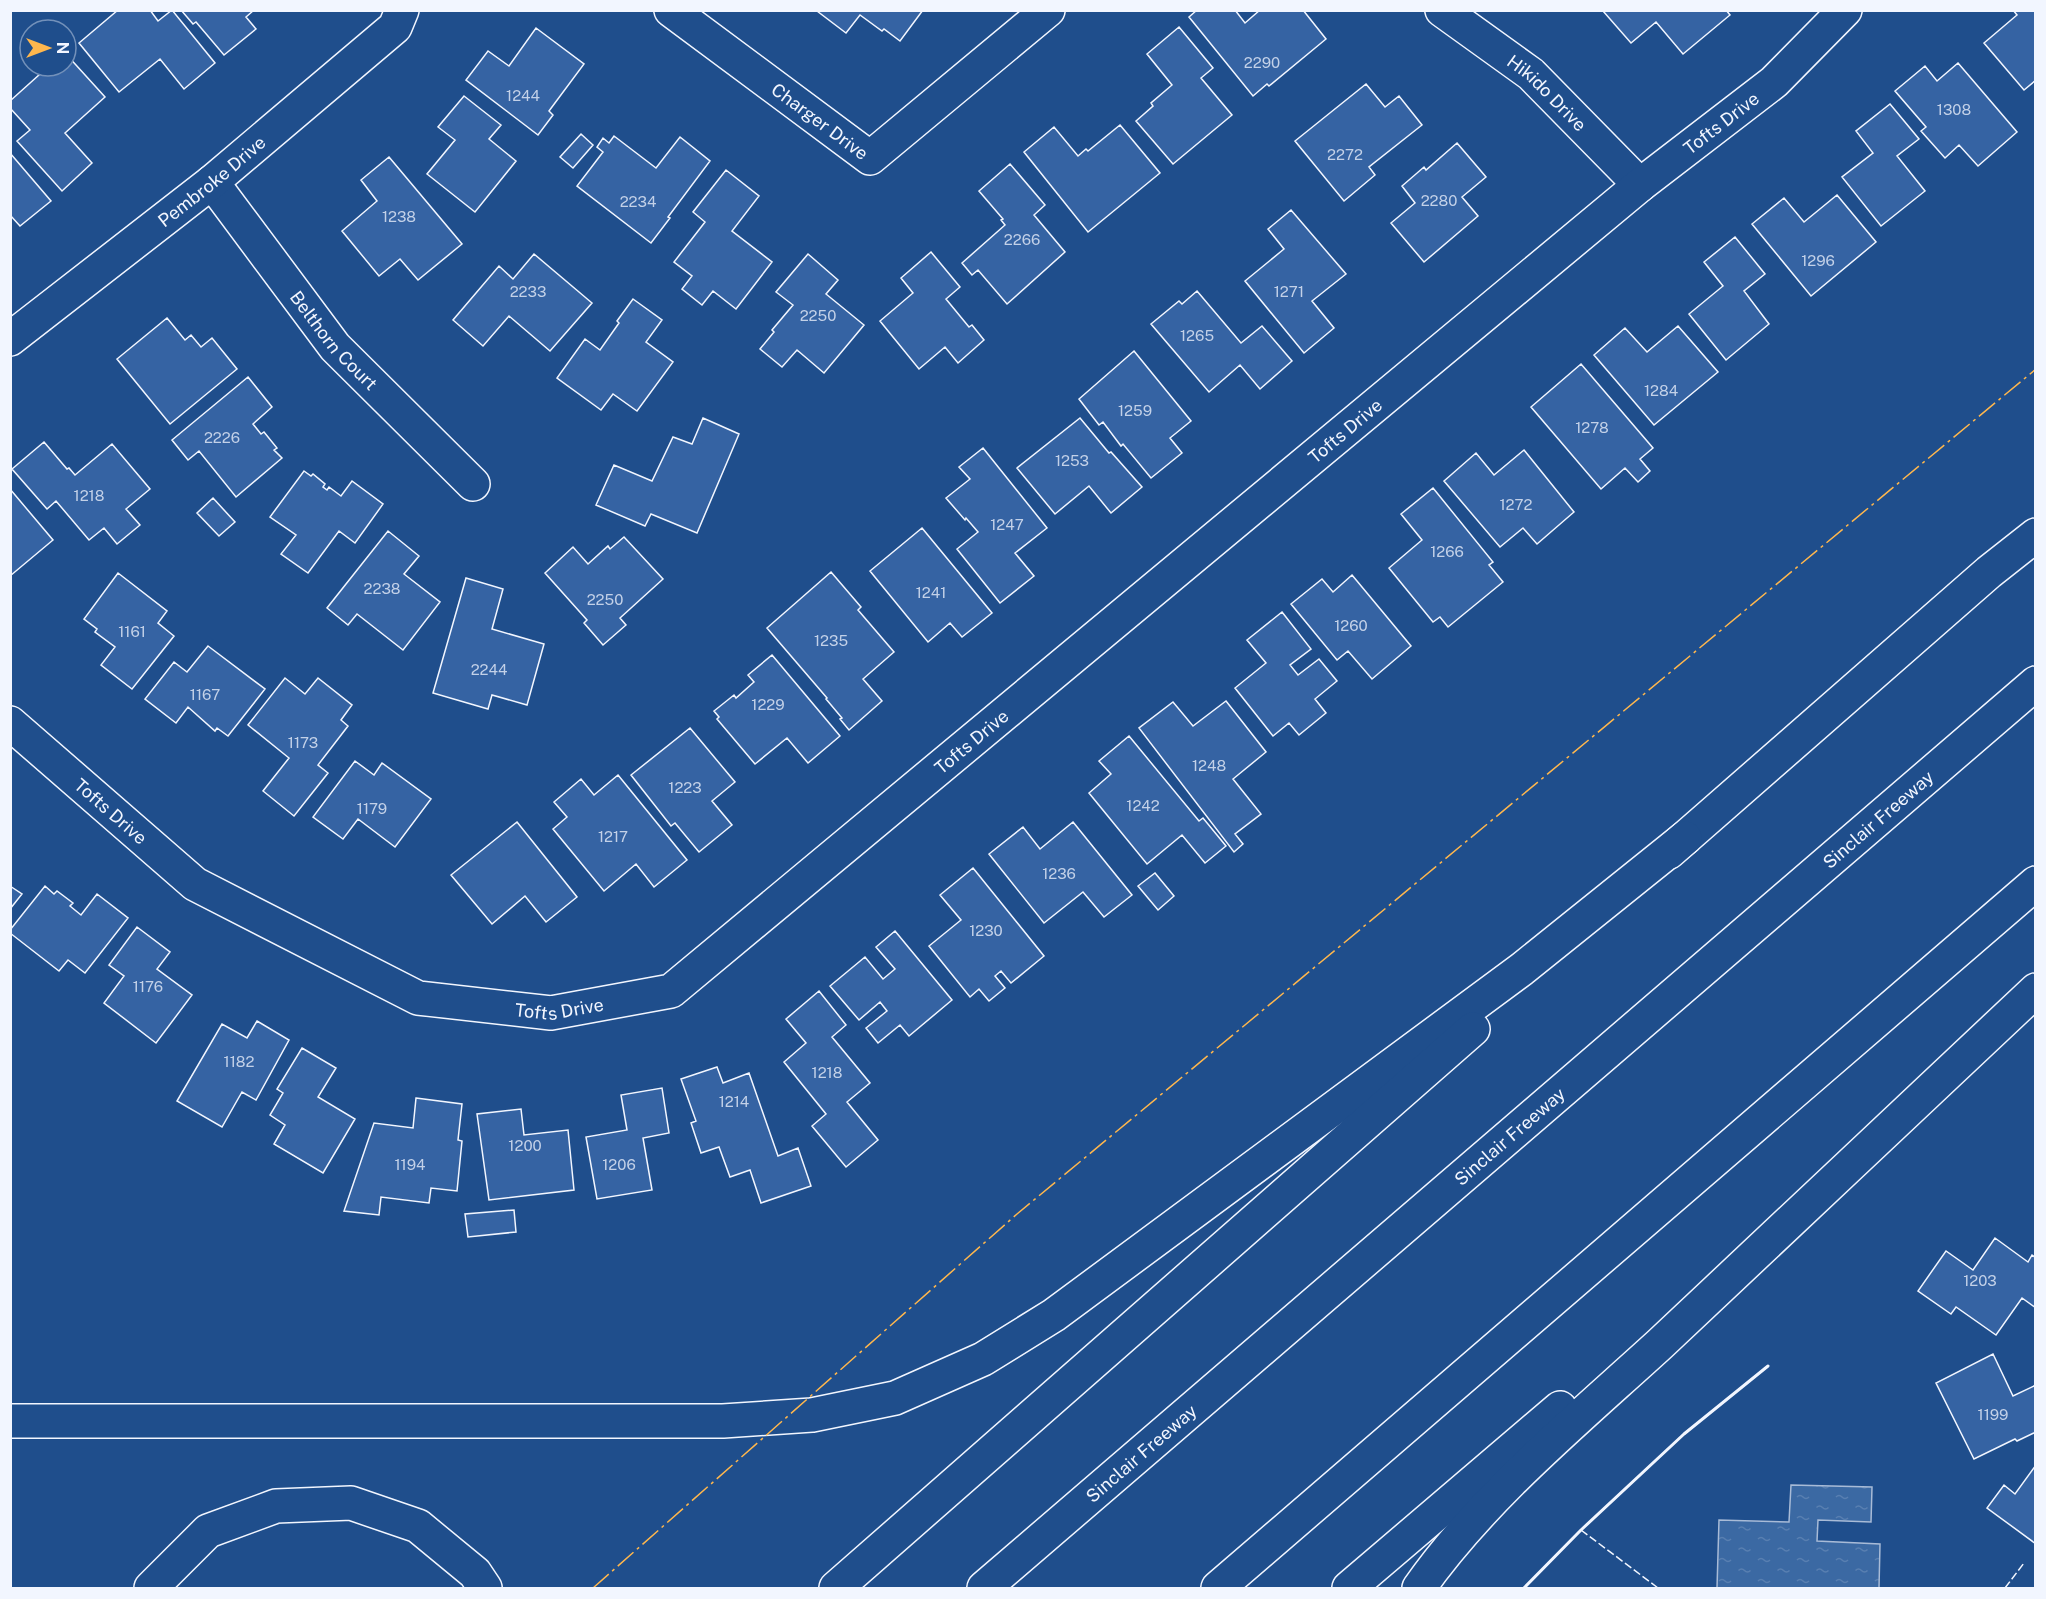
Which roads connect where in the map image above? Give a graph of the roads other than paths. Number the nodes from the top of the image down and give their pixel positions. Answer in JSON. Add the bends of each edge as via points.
{"nodes":[{"id":1,"x":402,"y":10,"type":"edge"},
{"id":2,"x":671,"y":10,"type":"edge"},
{"id":3,"x":1048,"y":10,"type":"edge"},
{"id":4,"x":1442,"y":10,"type":"edge"},
{"id":5,"x":1845,"y":10,"type":"edge"},
{"id":6,"x":212,"y":182,"type":"junction"},
{"id":7,"x":1640,"y":185,"type":"junction"},
{"id":8,"x":10,"y":339,"type":"edge"},
{"id":9,"x":473,"y":484,"type":"dead end"},
{"id":10,"x":2036,"y":535,"type":"edge"},
{"id":11,"x":2036,"y":683,"type":"edge"},
{"id":12,"x":10,"y":723,"type":"edge"},
{"id":13,"x":1684,"y":838,"type":"junction"},
{"id":14,"x":2036,"y":884,"type":"edge"},
{"id":15,"x":2036,"y":990,"type":"edge"},
{"id":16,"x":1845,"y":1171,"type":"junction"},
{"id":17,"x":10,"y":1421,"type":"edge"},
{"id":18,"x":151,"y":1588,"type":"edge"},
{"id":19,"x":486,"y":1588,"type":"edge"},
{"id":20,"x":836,"y":1588,"type":"edge"},
{"id":21,"x":984,"y":1588,"type":"edge"},
{"id":22,"x":1218,"y":1588,"type":"edge"},
{"id":23,"x":1349,"y":1588,"type":"edge"},
{"id":24,"x":1419,"y":1588,"type":"edge"}],
"edges":[{"from":1,"to":6,"type":"main road","name":"Pembroke Drive","via":[[395,27]]},
{"from":2,"to":3,"type":"main road","name":"Charger Drive","via":[[870,158]]},
{"from":4,"to":7,"type":"main road","name":"Hikido Drive","via":[[1532,74]]},
{"from":5,"to":7,"type":"main road","name":"Tofts Drive","via":[[1774,82]]},
{"from":6,"to":8,"type":"main road","name":"Pembroke Drive"},
{"from":6,"to":9,"type":"main road","name":"Belthorn Court","via":[[335,347]]},
{"from":7,"to":12,"type":"main road","name":"Tofts Drive","via":[[671,992],[551,1013],[418,998],[195,884]]},
{"from":10,"to":13,"type":"main road"},
{"from":11,"to":21,"type":"main road","name":"Sinclair Freeway"},
{"from":13,"to":17,"type":"main road","via":[[1522,969],[1054,1316],[983,1359],[895,1398],[812,1415],[723,1421]]},
{"from":13,"to":20,"type":"main road","via":[[1408,1088]]},
{"from":14,"to":22,"type":"main road"},
{"from":15,"to":16,"type":"main road"},
{"from":16,"to":23,"type":"main road"},
{"from":16,"to":24,"type":"main road","via":[[1505,1488],[1439,1560]]},
{"from":18,"to":19,"type":"main road","via":[[208,1531],[276,1506],[351,1503],[418,1526],[476,1573]]}]}
